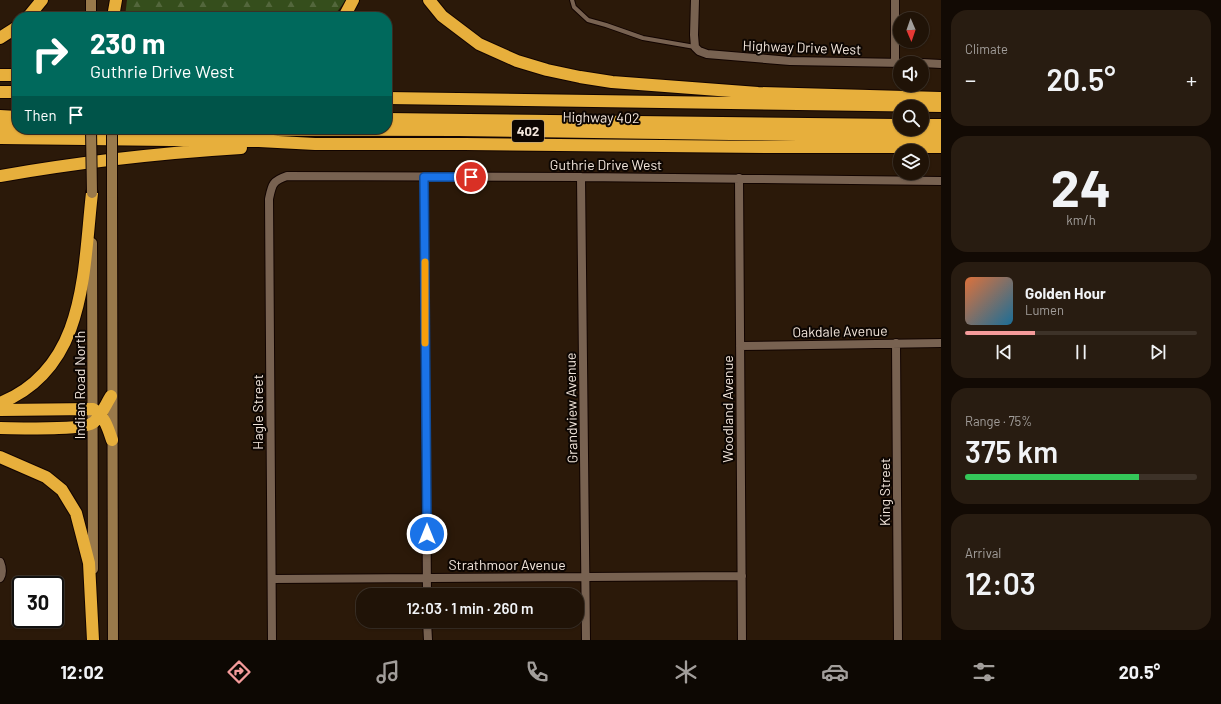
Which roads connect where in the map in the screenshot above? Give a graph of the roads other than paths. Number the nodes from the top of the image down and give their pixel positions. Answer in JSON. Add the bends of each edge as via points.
{"nodes":[{"id":1,"x":42,"y":0,"type":"edge"},
{"id":2,"x":91,"y":0,"type":"edge"},
{"id":3,"x":111,"y":0,"type":"edge"},
{"id":4,"x":116,"y":0,"type":"edge"},
{"id":5,"x":353,"y":0,"type":"edge"},
{"id":6,"x":429,"y":0,"type":"edge"},
{"id":7,"x":572,"y":0,"type":"edge"},
{"id":8,"x":695,"y":0,"type":"edge"},
{"id":9,"x":895,"y":0,"type":"edge"},
{"id":10,"x":32,"y":12,"type":"edge"},
{"id":11,"x":91,"y":12,"type":"edge"},
{"id":12,"x":112,"y":12,"type":"edge"},
{"id":13,"x":113,"y":12,"type":"edge"},
{"id":14,"x":347,"y":12,"type":"edge"},
{"id":15,"x":12,"y":30,"type":"edge"},
{"id":16,"x":0,"y":38,"type":"edge"},
{"id":17,"x":697,"y":49,"type":"junction"},
{"id":18,"x":895,"y":56,"type":"edge"},
{"id":19,"x":893,"y":63,"type":"edge"},
{"id":20,"x":929,"y":63,"type":"edge"},
{"id":21,"x":941,"y":64,"type":"edge"},
{"id":22,"x":0,"y":75,"type":"edge"},
{"id":23,"x":12,"y":75,"type":"edge"},
{"id":24,"x":0,"y":92,"type":"edge"},
{"id":25,"x":12,"y":92,"type":"edge"},
{"id":26,"x":392,"y":98,"type":"edge"},
{"id":27,"x":941,"y":98,"type":"edge"},
{"id":28,"x":941,"y":106,"type":"edge"},
{"id":29,"x":0,"y":116,"type":"edge"},
{"id":30,"x":12,"y":116,"type":"edge"},
{"id":31,"x":392,"y":119,"type":"edge"},
{"id":32,"x":893,"y":125,"type":"edge"},
{"id":33,"x":929,"y":125,"type":"edge"},
{"id":34,"x":941,"y":125,"type":"edge"},
{"id":35,"x":0,"y":127,"type":"edge"},
{"id":36,"x":12,"y":127,"type":"edge"},
{"id":37,"x":392,"y":130,"type":"edge"},
{"id":38,"x":91,"y":134,"type":"edge"},
{"id":39,"x":112,"y":134,"type":"edge"},
{"id":40,"x":941,"y":136,"type":"edge"},
{"id":41,"x":0,"y":138,"type":"edge"},
{"id":42,"x":315,"y":144,"type":"junction"},
{"id":43,"x":941,"y":147,"type":"edge"},
{"id":44,"x":0,"y":176,"type":"edge"},
{"id":45,"x":424,"y":177,"type":"junction"},
{"id":46,"x":582,"y":177,"type":"junction"},
{"id":47,"x":739,"y":178,"type":"junction"},
{"id":48,"x":941,"y":181,"type":"edge"},
{"id":49,"x":272,"y":184,"type":"joint"},
{"id":50,"x":92,"y":193,"type":"junction"},
{"id":51,"x":896,"y":343,"type":"junction"},
{"id":52,"x":941,"y":343,"type":"edge"},
{"id":53,"x":740,"y":346,"type":"junction"},
{"id":54,"x":111,"y":396,"type":"junction"},
{"id":55,"x":0,"y":403,"type":"edge"},
{"id":56,"x":0,"y":410,"type":"edge"},
{"id":57,"x":95,"y":415,"type":"junction"},
{"id":58,"x":0,"y":428,"type":"edge"},
{"id":59,"x":112,"y":440,"type":"junction"},
{"id":60,"x":0,"y":456,"type":"edge"},
{"id":61,"x":0,"y":562,"type":"edge"},
{"id":62,"x":742,"y":576,"type":"junction"},
{"id":63,"x":427,"y":577,"type":"junction"},
{"id":64,"x":586,"y":577,"type":"junction"},
{"id":65,"x":0,"y":578,"type":"edge"},
{"id":66,"x":272,"y":579,"type":"junction"},
{"id":67,"x":427,"y":588,"type":"edge"},
{"id":68,"x":428,"y":628,"type":"edge"},
{"id":69,"x":93,"y":640,"type":"edge"},
{"id":70,"x":113,"y":640,"type":"edge"},
{"id":71,"x":272,"y":640,"type":"edge"},
{"id":72,"x":428,"y":640,"type":"edge"},
{"id":73,"x":586,"y":640,"type":"edge"},
{"id":74,"x":742,"y":640,"type":"edge"},
{"id":75,"x":898,"y":640,"type":"edge"}],
"edges":[{"from":1,"to":10,"type":"highway"},
{"from":2,"to":11,"type":"main road"},
{"from":3,"to":12,"type":"main road"},
{"from":4,"to":13,"type":"highway"},
{"from":5,"to":14,"type":"highway"},
{"from":6,"to":27,"type":"highway","via":[[442,16],[479,44],[517,61],[573,76],[612,82],[758,93]]},
{"from":7,"to":17,"type":"lane","via":[[574,7],[588,20],[643,38]]},
{"from":8,"to":17,"type":"street","via":[[694,35]]},
{"from":9,"to":18,"type":"street"},
{"from":15,"to":16,"type":"highway"},
{"from":17,"to":19,"type":"street","name":"Highway Drive West","via":[[707,54],[763,60]]},
{"from":20,"to":21,"type":"street"},
{"from":22,"to":23,"type":"highway"},
{"from":24,"to":25,"type":"highway"},
{"from":26,"to":28,"type":"highway","name":"Highway 402","number":"402"},
{"from":29,"to":30,"type":"highway"},
{"from":31,"to":32,"type":"highway"},
{"from":33,"to":34,"type":"highway"},
{"from":35,"to":36,"type":"highway"},
{"from":37,"to":40,"type":"highway","name":"Highway 402","number":"402"},
{"from":38,"to":50,"type":"main road","name":"Indian Road North","bridge":true},
{"from":39,"to":54,"type":"main road","bridge":true},
{"from":41,"to":42,"type":"highway"},
{"from":42,"to":43,"type":"highway"},
{"from":42,"to":44,"type":"highway","via":[[136,157]]},
{"from":45,"to":46,"type":"street","name":"Guthrie Drive West"},
{"from":45,"to":49,"type":"street","name":"Guthrie Drive West","via":[[287,176]]},
{"from":45,"to":63,"type":"street"},
{"from":46,"to":47,"type":"street","name":"Guthrie Drive West"},
{"from":46,"to":64,"type":"street","name":"Grandview Avenue"},
{"from":47,"to":48,"type":"street","name":"Guthrie Drive West"},
{"from":47,"to":53,"type":"street","name":"Woodland Avenue"},
{"from":49,"to":66,"type":"street","name":"Hagle Street","via":[[269,199]]},
{"from":50,"to":55,"type":"highway","via":[[81,289],[70,334],[45,372],[30,386]]},
{"from":50,"to":57,"type":"main road","name":"Indian Road North"},
{"from":51,"to":52,"type":"street","name":"Oakdale Avenue"},
{"from":51,"to":53,"type":"street","name":"Oakdale Avenue"},
{"from":51,"to":75,"type":"street","name":"King Street"},
{"from":53,"to":62,"type":"street","name":"Woodland Avenue"},
{"from":54,"to":57,"type":"highway"},
{"from":54,"to":59,"type":"main road"},
{"from":56,"to":57,"type":"highway"},
{"from":57,"to":58,"type":"highway","via":[[78,426]]},
{"from":57,"to":59,"type":"highway","via":[[104,420]]},
{"from":57,"to":69,"type":"main road","name":"Indian Road North"},
{"from":59,"to":70,"type":"main road"},
{"from":60,"to":69,"type":"highway","via":[[46,477],[62,490],[76,513],[89,563]]},
{"from":61,"to":65,"type":"street"},
{"from":62,"to":64,"type":"street","name":"Strathmoor Avenue"},
{"from":62,"to":74,"type":"street","name":"Woodland Avenue"},
{"from":63,"to":64,"type":"street","name":"Strathmoor Avenue"},
{"from":63,"to":66,"type":"street","name":"Strathmoor Avenue"},
{"from":63,"to":67,"type":"street"},
{"from":64,"to":73,"type":"street","name":"Grandview Avenue"},
{"from":66,"to":71,"type":"street","name":"Hagle Street"},
{"from":68,"to":72,"type":"street"}]}
